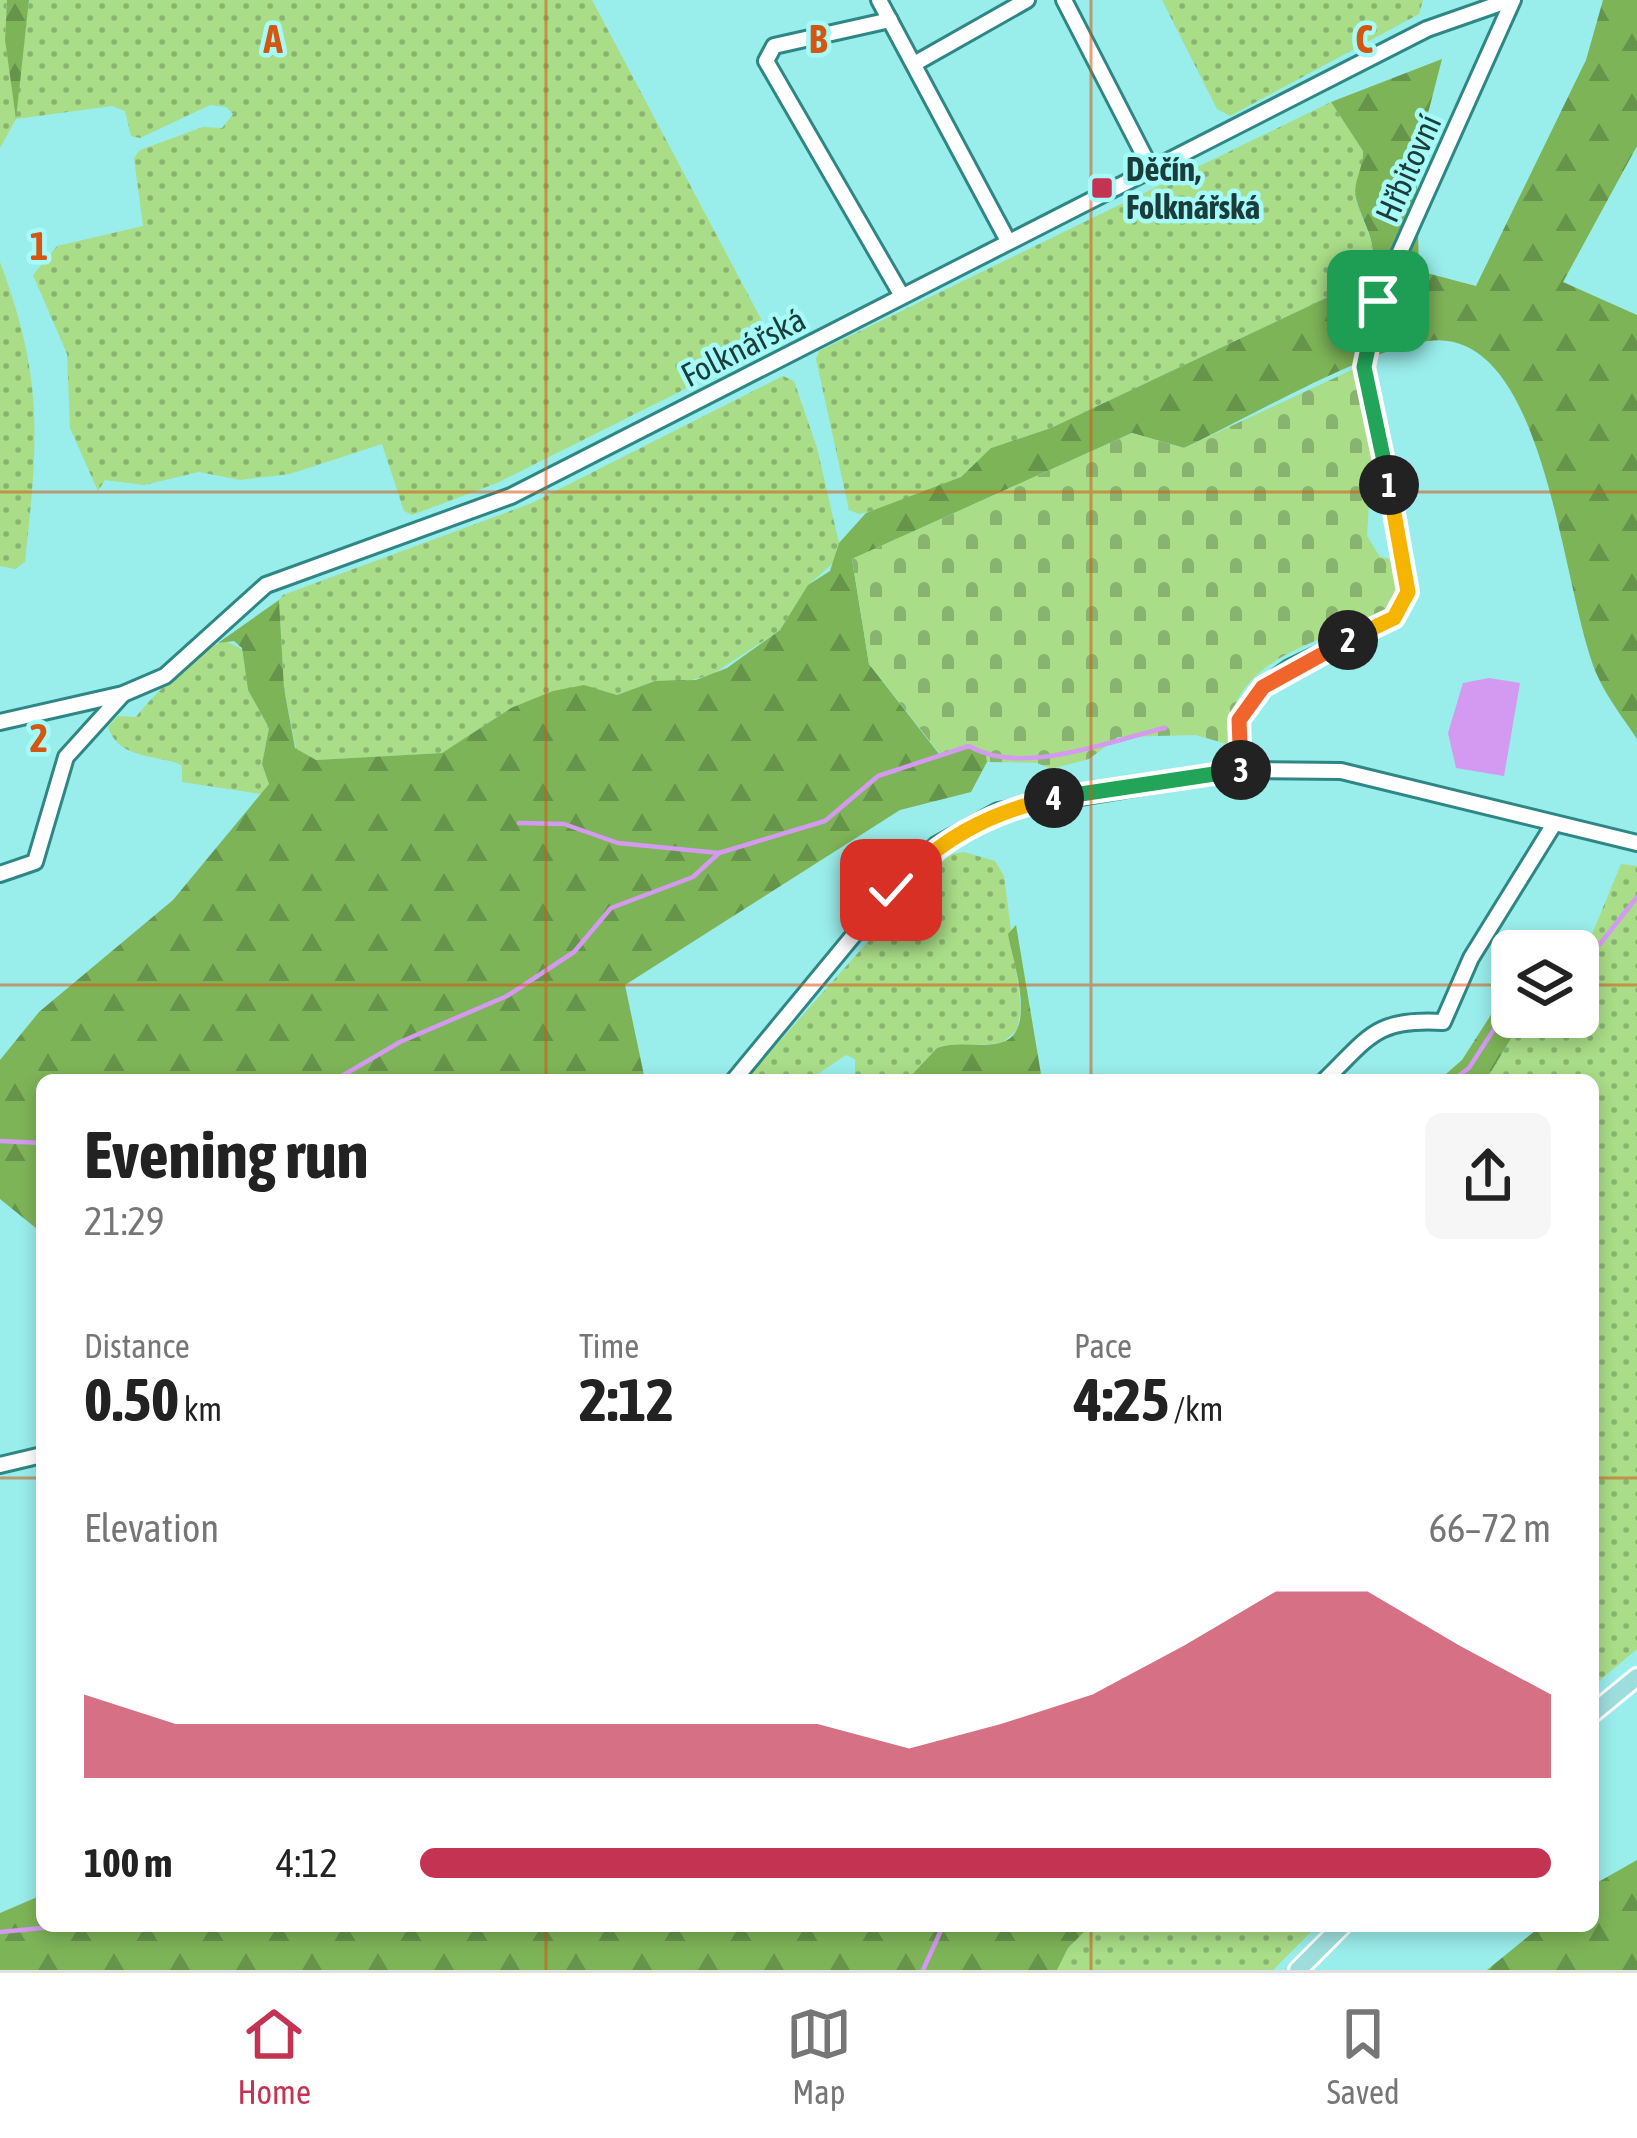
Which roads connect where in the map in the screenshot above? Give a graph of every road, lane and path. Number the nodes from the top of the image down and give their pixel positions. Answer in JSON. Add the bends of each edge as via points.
{"nodes":[{"id":1,"x":879,"y":0,"type":"edge"},
{"id":2,"x":1027,"y":0,"type":"edge"},
{"id":3,"x":1064,"y":0,"type":"edge"},
{"id":4,"x":1512,"y":0,"type":"edge"},
{"id":5,"x":890,"y":20,"type":"junction"},
{"id":6,"x":914,"y":64,"type":"junction"},
{"id":7,"x":1152,"y":171,"type":"junction"},
{"id":8,"x":1008,"y":242,"type":"junction"},
{"id":9,"x":902,"y":296,"type":"junction"},
{"id":10,"x":123,"y":694,"type":"junction"},
{"id":11,"x":0,"y":722,"type":"edge"},
{"id":12,"x":1241,"y":770,"type":"junction"},
{"id":13,"x":1554,"y":824,"type":"junction"},
{"id":14,"x":1637,"y":843,"type":"edge"},
{"id":15,"x":0,"y":874,"type":"edge"},
{"id":16,"x":739,"y":1074,"type":"edge"},
{"id":17,"x":1332,"y":1074,"type":"edge"},
{"id":18,"x":36,"y":1456,"type":"edge"},
{"id":19,"x":0,"y":1465,"type":"edge"},
{"id":20,"x":1637,"y":1677,"type":"edge"},
{"id":21,"x":1599,"y":1708,"type":"edge"},
{"id":22,"x":1336,"y":1932,"type":"edge"},
{"id":23,"x":1298,"y":1970,"type":"edge"}],
"edges":[{"from":1,"to":5,"type":"street"},
{"from":2,"to":6,"type":"street"},
{"from":3,"to":7,"type":"street"},
{"from":4,"to":7,"type":"street","name":"Folknářská","via":[[1427,29]]},
{"from":4,"to":12,"type":"street","name":"Hřbitovní","via":[[1378,301],[1364,367],[1408,592],[1394,618],[1263,687],[1239,720]]},
{"from":5,"to":6,"type":"street"},
{"from":5,"to":9,"type":"street","via":[[774,46],[766,61]]},
{"from":6,"to":8,"type":"street"},
{"from":7,"to":8,"type":"street","name":"Folknářská"},
{"from":8,"to":9,"type":"street","name":"Folknářská"},
{"from":9,"to":10,"type":"street","name":"Folknářská","via":[[511,496],[266,585],[165,676]]},
{"from":10,"to":11,"type":"street","name":"Folknářská"},
{"from":10,"to":15,"type":"street","via":[[66,757],[35,862]]},
{"from":12,"to":13,"type":"street","via":[[1341,770]]},
{"from":12,"to":16,"type":"street","via":[[1034,802],[935,845]]},
{"from":13,"to":14,"type":"street"},
{"from":13,"to":17,"type":"street","via":[[1471,958],[1443,1022],[1384,1026]]},
{"from":18,"to":19,"type":"street"},
{"from":20,"to":21,"type":"main road"},
{"from":22,"to":23,"type":"main road"}]}
